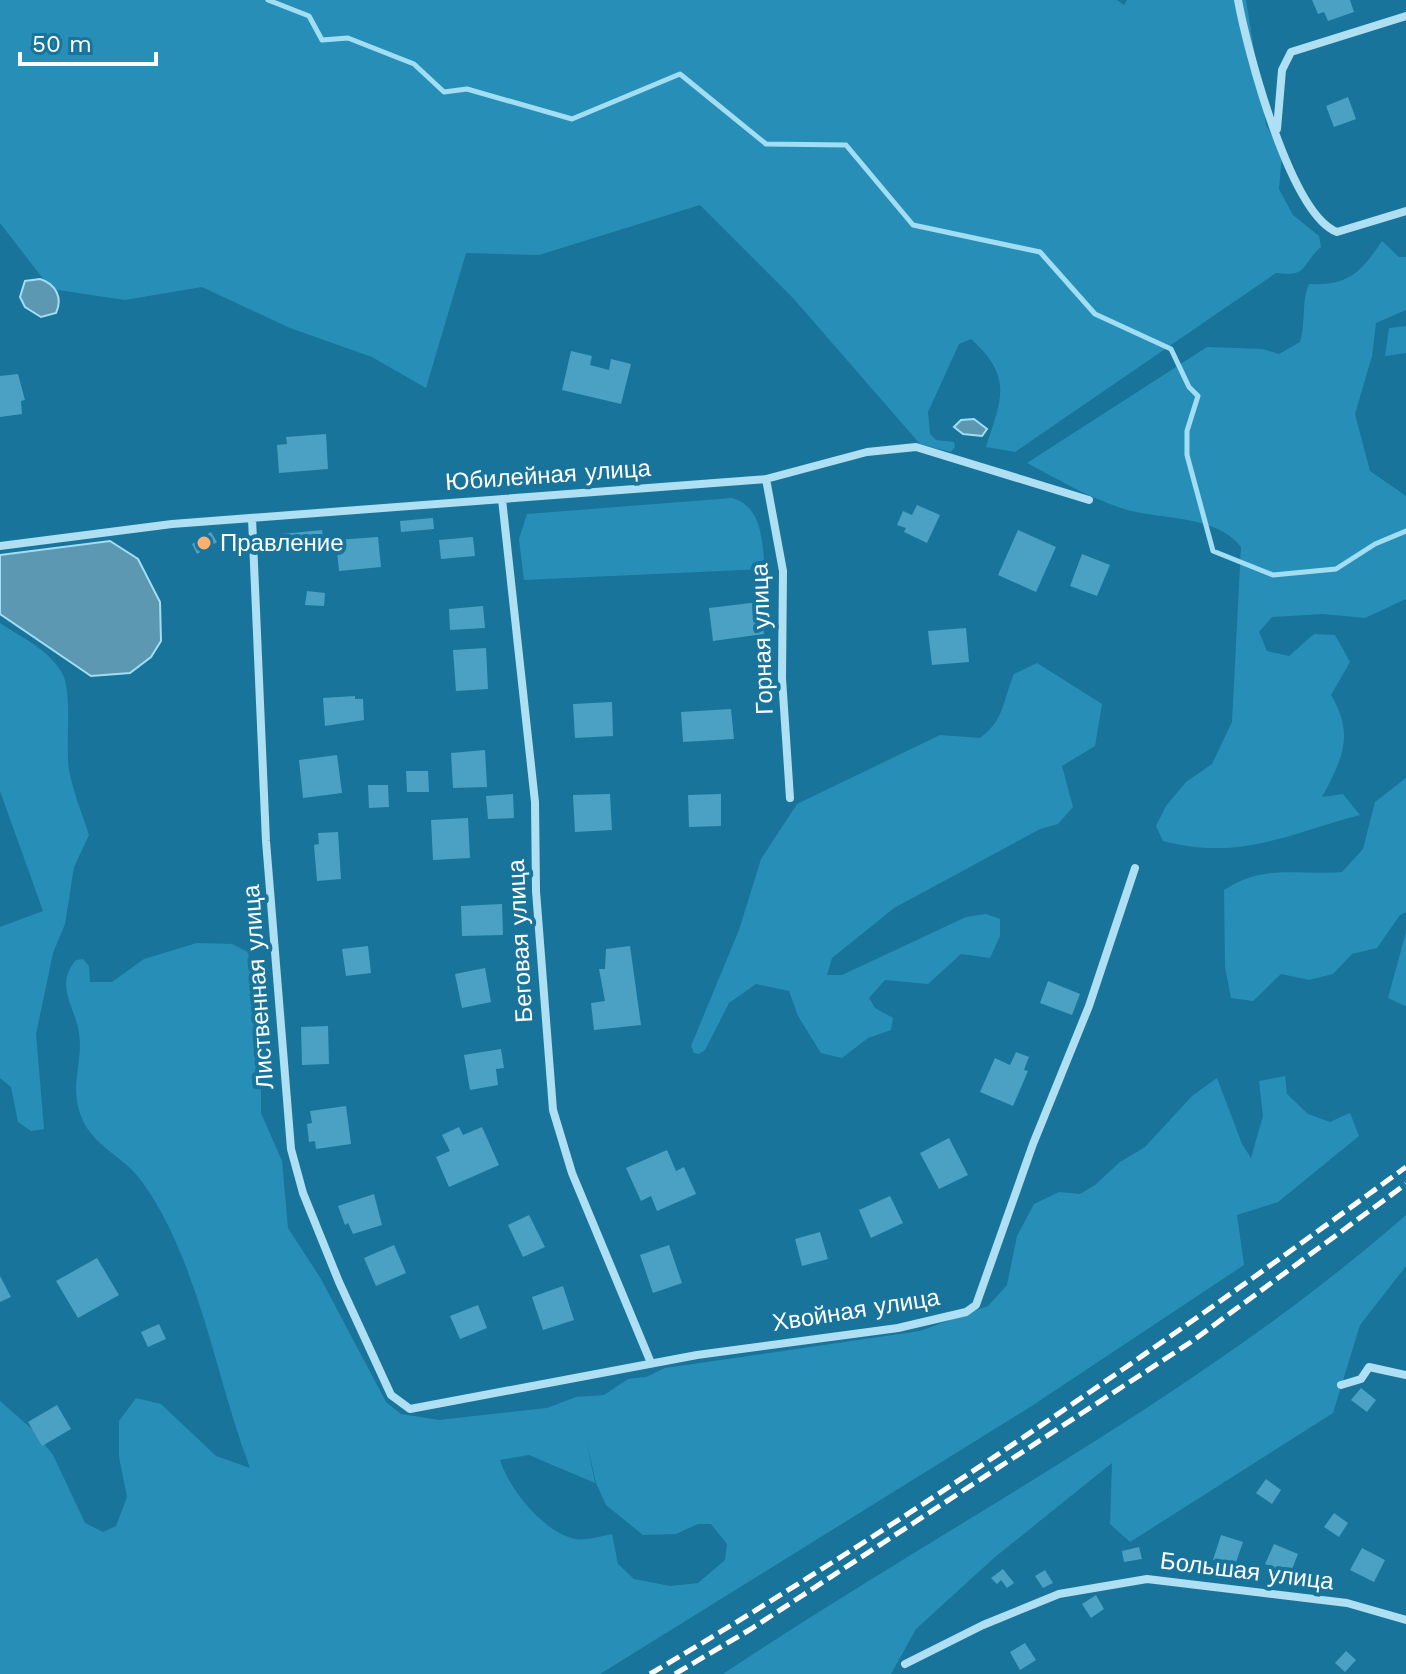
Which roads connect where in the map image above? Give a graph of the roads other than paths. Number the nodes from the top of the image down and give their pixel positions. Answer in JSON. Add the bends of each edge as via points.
{"nodes":[{"id":1,"x":1238,"y":0,"type":"edge"},
{"id":2,"x":1406,"y":16,"type":"edge"},
{"id":3,"x":1276,"y":133,"type":"junction"},
{"id":4,"x":1406,"y":211,"type":"edge"},
{"id":5,"x":766,"y":479,"type":"junction"},
{"id":6,"x":502,"y":499,"type":"junction"},
{"id":7,"x":1089,"y":500,"type":"dead end"},
{"id":8,"x":252,"y":518,"type":"junction"},
{"id":9,"x":0,"y":546,"type":"edge"},
{"id":10,"x":790,"y":798,"type":"dead end"},
{"id":11,"x":1135,"y":868,"type":"dead end"},
{"id":12,"x":651,"y":1363,"type":"junction"},
{"id":13,"x":1406,"y":1375,"type":"edge"},
{"id":14,"x":1341,"y":1385,"type":"dead end"},
{"id":15,"x":425,"y":1409,"type":"joint"},
{"id":16,"x":1406,"y":1620,"type":"edge"},
{"id":17,"x":905,"y":1664,"type":"dead end"}],
"edges":[{"from":1,"to":3,"type":"street"},
{"from":2,"to":3,"type":"street","via":[[1291,52],[1282,70]]},
{"from":3,"to":4,"type":"street","via":[[1304,200],[1332,230]]},
{"from":5,"to":6,"type":"street","name":"Юбилейная улица"},
{"from":5,"to":7,"type":"street","name":"Юбилейная улица","via":[[867,452],[916,447]]},
{"from":5,"to":10,"type":"street","name":"Горная улица","via":[[783,571],[782,678]]},
{"from":6,"to":8,"type":"street","name":"Юбилейная улица"},
{"from":6,"to":12,"type":"street","name":"Беговая улица","via":[[535,802],[536,891],[553,1110],[572,1173]]},
{"from":8,"to":9,"type":"street","name":"Юбилейная улица"},
{"from":8,"to":15,"type":"street","name":"Лиственная улица","via":[[265,826],[291,1149],[333,1269],[391,1395],[410,1409]]},
{"from":11,"to":12,"type":"street","name":"Хвойная улица","via":[[976,1305],[898,1328]]},
{"from":12,"to":15,"type":"street","name":"Хвойная улица"},
{"from":13,"to":14,"type":"street","via":[[1369,1367],[1361,1379]]},
{"from":16,"to":17,"type":"street","name":"Большая улица","via":[[1347,1603],[1147,1579],[1059,1594]]}]}
